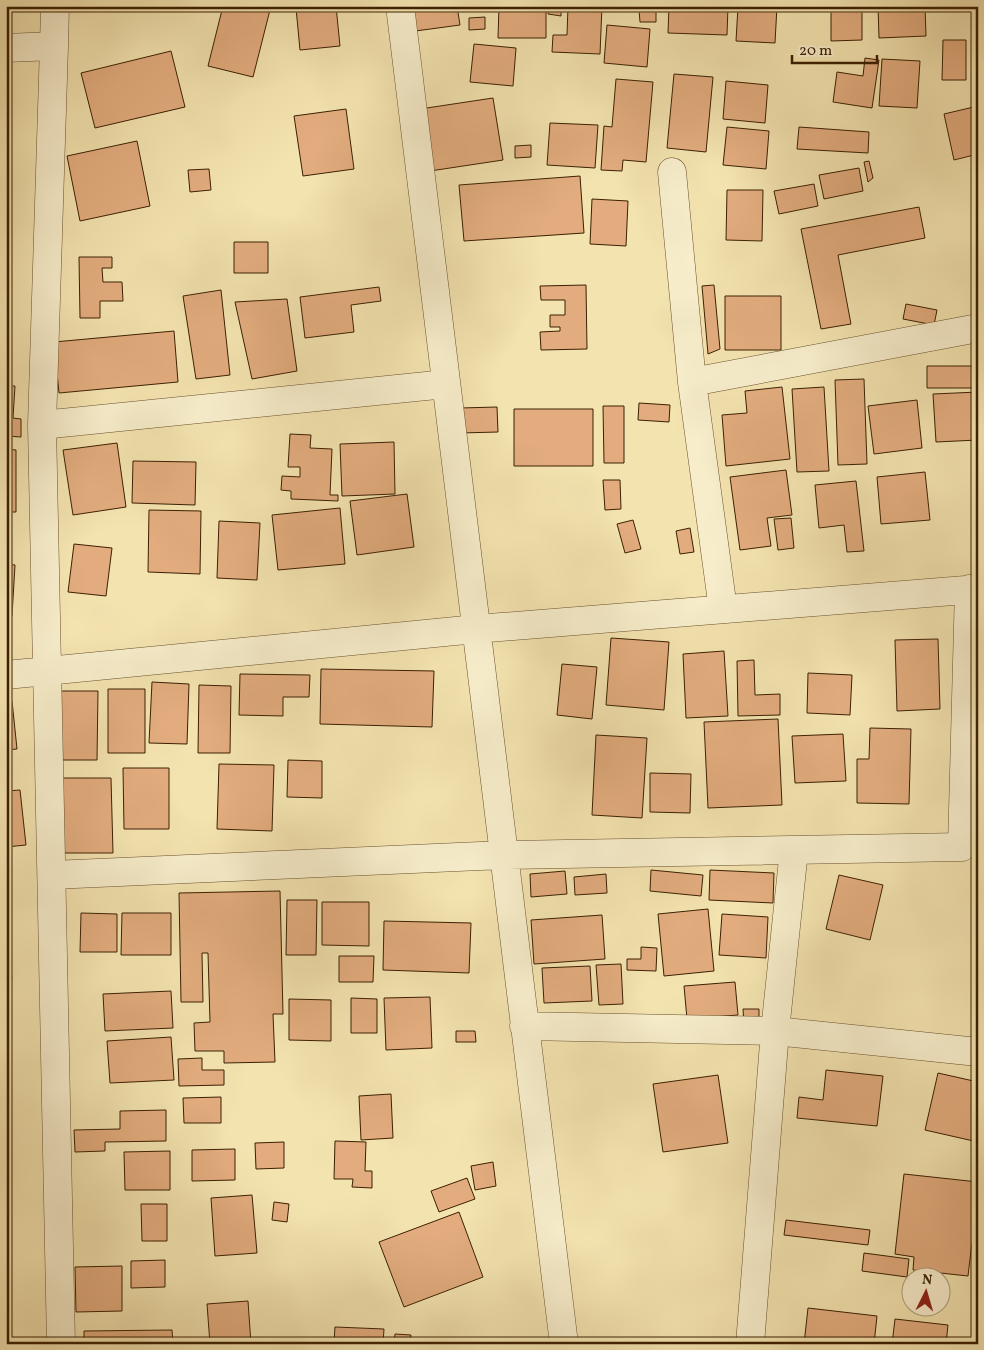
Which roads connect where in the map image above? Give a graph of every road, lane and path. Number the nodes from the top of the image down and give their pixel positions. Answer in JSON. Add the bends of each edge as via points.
{"nodes":[{"id":1,"x":55,"y":6,"type":"edge"},
{"id":2,"x":400,"y":6,"type":"edge"},
{"id":3,"x":54,"y":46,"type":"junction"},
{"id":4,"x":6,"y":48,"type":"edge"},
{"id":5,"x":672,"y":172,"type":"dead end"},
{"id":6,"x":978,"y":328,"type":"edge"},
{"id":7,"x":692,"y":382,"type":"junction"},
{"id":8,"x":446,"y":384,"type":"junction"},
{"id":9,"x":42,"y":425,"type":"junction"},
{"id":10,"x":973,"y":589,"type":"edge"},
{"id":11,"x":723,"y":608,"type":"junction"},
{"id":12,"x":476,"y":629,"type":"junction"},
{"id":13,"x":48,"y":671,"type":"junction"},
{"id":14,"x":6,"y":675,"type":"edge"},
{"id":15,"x":971,"y":757,"type":"edge"},
{"id":16,"x":794,"y":850,"type":"junction"},
{"id":17,"x":503,"y":855,"type":"junction"},
{"id":18,"x":52,"y":875,"type":"junction"},
{"id":19,"x":524,"y":1026,"type":"junction"},
{"id":20,"x":775,"y":1031,"type":"junction"},
{"id":21,"x":978,"y":1052,"type":"edge"},
{"id":22,"x":61,"y":1344,"type":"edge"},
{"id":23,"x":564,"y":1344,"type":"edge"},
{"id":24,"x":750,"y":1344,"type":"edge"}],
"edges":[{"from":1,"to":3,"type":"street"},
{"from":2,"to":8,"type":"street"},
{"from":3,"to":4,"type":"street"},
{"from":3,"to":9,"type":"street"},
{"from":5,"to":7,"type":"street"},
{"from":6,"to":7,"type":"street"},
{"from":7,"to":11,"type":"street"},
{"from":8,"to":9,"type":"street"},
{"from":8,"to":12,"type":"street"},
{"from":9,"to":13,"type":"street"},
{"from":10,"to":11,"type":"street"},
{"from":10,"to":15,"type":"street"},
{"from":11,"to":12,"type":"street"},
{"from":12,"to":13,"type":"street"},
{"from":12,"to":17,"type":"street"},
{"from":13,"to":14,"type":"street"},
{"from":13,"to":18,"type":"street"},
{"from":15,"to":16,"type":"street","via":[[962,847]]},
{"from":16,"to":17,"type":"street"},
{"from":16,"to":20,"type":"street"},
{"from":17,"to":18,"type":"street"},
{"from":17,"to":19,"type":"street"},
{"from":18,"to":22,"type":"street"},
{"from":19,"to":20,"type":"street"},
{"from":19,"to":23,"type":"street"},
{"from":20,"to":21,"type":"street"},
{"from":20,"to":24,"type":"street"}]}
